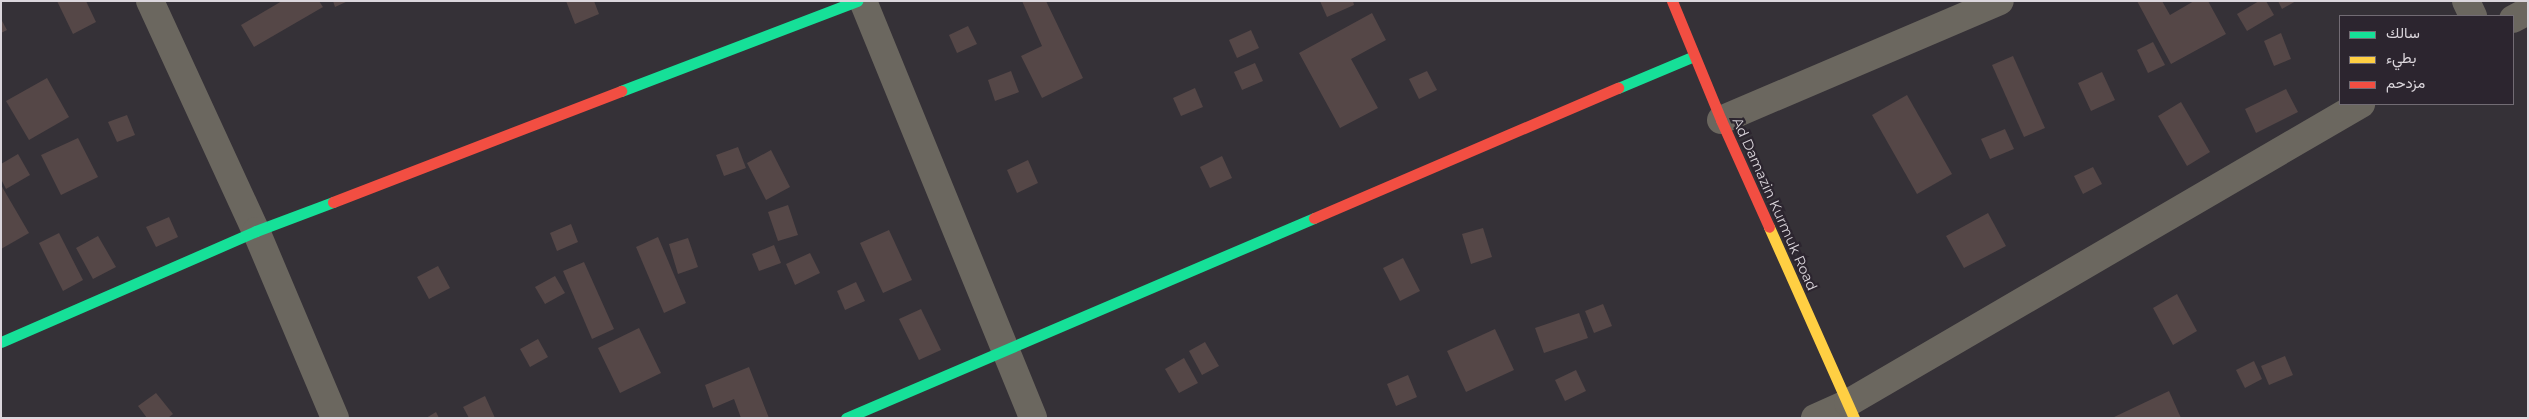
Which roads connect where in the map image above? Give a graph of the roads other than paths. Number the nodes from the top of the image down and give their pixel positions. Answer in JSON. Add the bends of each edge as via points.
{"nodes":[{"id":1,"x":150,"y":1,"type":"edge"},
{"id":2,"x":857,"y":1,"type":"edge"},
{"id":3,"x":863,"y":1,"type":"edge"},
{"id":4,"x":1672,"y":1,"type":"edge"},
{"id":5,"x":2000,"y":1,"type":"edge"},
{"id":6,"x":2466,"y":1,"type":"edge"},
{"id":7,"x":2528,"y":11,"type":"edge"},
{"id":8,"x":2473,"y":15,"type":"edge"},
{"id":9,"x":2514,"y":18,"type":"edge"},
{"id":10,"x":1694,"y":56,"type":"junction"},
{"id":11,"x":2359,"y":105,"type":"edge"},
{"id":12,"x":1721,"y":120,"type":"junction"},
{"id":13,"x":256,"y":231,"type":"junction"},
{"id":14,"x":1,"y":342,"type":"edge"},
{"id":15,"x":1003,"y":349,"type":"junction"},
{"id":16,"x":1851,"y":410,"type":"edge"},
{"id":17,"x":335,"y":418,"type":"edge"},
{"id":18,"x":846,"y":418,"type":"edge"},
{"id":19,"x":1033,"y":418,"type":"edge"},
{"id":20,"x":1815,"y":418,"type":"edge"}],
"edges":[{"from":1,"to":13,"type":"street"},
{"from":2,"to":13,"type":"main road"},
{"from":3,"to":15,"type":"street"},
{"from":4,"to":10,"type":"main road","name":"Ad Damazin Kurmuk Road"},
{"from":5,"to":12,"type":"street"},
{"from":6,"to":8,"type":"street"},
{"from":7,"to":9,"type":"street"},
{"from":10,"to":12,"type":"main road","name":"Ad Damazin Kurmuk Road"},
{"from":10,"to":15,"type":"main road"},
{"from":11,"to":16,"type":"street"},
{"from":12,"to":16,"type":"main road","name":"Ad Damazin Kurmuk Road"},
{"from":13,"to":14,"type":"main road"},
{"from":13,"to":17,"type":"street"},
{"from":15,"to":18,"type":"main road"},
{"from":15,"to":19,"type":"street"},
{"from":16,"to":20,"type":"street"}]}
